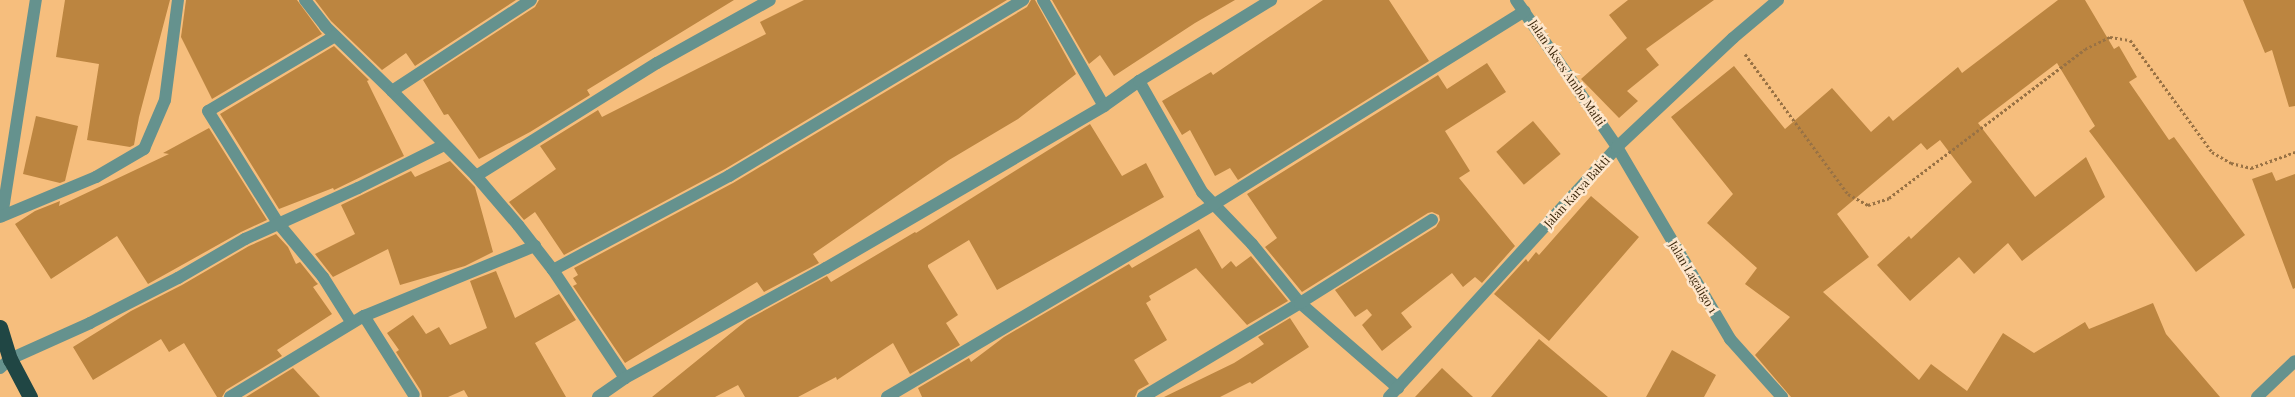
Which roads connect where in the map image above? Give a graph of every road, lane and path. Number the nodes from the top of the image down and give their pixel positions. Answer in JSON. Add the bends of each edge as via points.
{"nodes":[{"id":1,"x":36,"y":0,"type":"edge"},
{"id":2,"x":178,"y":0,"type":"edge"},
{"id":3,"x":305,"y":0,"type":"edge"},
{"id":4,"x":531,"y":0,"type":"edge"},
{"id":5,"x":770,"y":0,"type":"edge"},
{"id":6,"x":1023,"y":0,"type":"edge"},
{"id":7,"x":1043,"y":0,"type":"edge"},
{"id":8,"x":1271,"y":0,"type":"edge"},
{"id":9,"x":1516,"y":0,"type":"edge"},
{"id":10,"x":1778,"y":0,"type":"edge"},
{"id":11,"x":1525,"y":11,"type":"junction"},
{"id":12,"x":335,"y":36,"type":"junction"},
{"id":13,"x":1733,"y":38,"type":"junction"},
{"id":14,"x":1139,"y":82,"type":"junction"},
{"id":15,"x":392,"y":91,"type":"junction"},
{"id":16,"x":1104,"y":106,"type":"junction"},
{"id":17,"x":444,"y":145,"type":"junction"},
{"id":18,"x":1618,"y":148,"type":"junction"},
{"id":19,"x":2295,"y":152,"type":"edge"},
{"id":20,"x":476,"y":176,"type":"junction"},
{"id":21,"x":1213,"y":205,"type":"junction"},
{"id":22,"x":1,"y":216,"type":"edge"},
{"id":23,"x":1432,"y":220,"type":"dead end"},
{"id":24,"x":278,"y":223,"type":"junction"},
{"id":25,"x":535,"y":246,"type":"junction"},
{"id":26,"x":553,"y":270,"type":"junction"},
{"id":27,"x":1300,"y":303,"type":"junction"},
{"id":28,"x":364,"y":316,"type":"junction"},
{"id":29,"x":352,"y":323,"type":"junction"},
{"id":30,"x":0,"y":327,"type":"edge"},
{"id":31,"x":2295,"y":361,"type":"edge"},
{"id":32,"x":5,"y":364,"type":"edge"},
{"id":33,"x":625,"y":378,"type":"junction"},
{"id":34,"x":1398,"y":388,"type":"junction"},
{"id":35,"x":414,"y":395,"type":"dead end"},
{"id":36,"x":30,"y":397,"type":"edge"},
{"id":37,"x":230,"y":397,"type":"edge"},
{"id":38,"x":598,"y":397,"type":"edge"},
{"id":39,"x":887,"y":397,"type":"edge"},
{"id":40,"x":1143,"y":397,"type":"edge"},
{"id":41,"x":1389,"y":397,"type":"edge"},
{"id":42,"x":1782,"y":397,"type":"edge"},
{"id":43,"x":2256,"y":397,"type":"edge"}],
"edges":[{"from":1,"to":22,"type":"street"},
{"from":2,"to":22,"type":"street","via":[[165,100],[144,149],[96,177]]},
{"from":3,"to":12,"type":"street"},
{"from":4,"to":15,"type":"street"},
{"from":5,"to":20,"type":"street","via":[[657,63]]},
{"from":6,"to":26,"type":"street","via":[[729,176]]},
{"from":7,"to":16,"type":"street"},
{"from":8,"to":14,"type":"street"},
{"from":9,"to":11,"type":"street","name":"Jalan Akses Ambo Matti"},
{"from":10,"to":13,"type":"street","name":"Jalan Karya Bakti"},
{"from":11,"to":18,"type":"street","name":"Jalan Akses Ambo Matti"},
{"from":11,"to":21,"type":"street"},
{"from":12,"to":15,"type":"street"},
{"from":12,"to":24,"type":"street","via":[[208,111]]},
{"from":13,"to":18,"type":"street","name":"Jalan Karya Bakti"},
{"from":13,"to":19,"type":"path","via":[[1848,194],[1868,205],[1889,198],[2085,49],[2110,37],[2130,40],[2212,152],[2231,163],[2251,168]]},
{"from":14,"to":16,"type":"street"},
{"from":14,"to":21,"type":"street","via":[[1194,182]]},
{"from":15,"to":17,"type":"street"},
{"from":16,"to":33,"type":"street","via":[[826,268]]},
{"from":17,"to":20,"type":"street"},
{"from":17,"to":24,"type":"street"},
{"from":18,"to":34,"type":"street","name":"Jalan Karya Bakti"},
{"from":18,"to":42,"type":"street","name":"Jalan Lagaligo 1","via":[[1730,339]]},
{"from":20,"to":25,"type":"street"},
{"from":21,"to":27,"type":"street","via":[[1252,244]]},
{"from":21,"to":39,"type":"street"},
{"from":23,"to":27,"type":"street"},
{"from":24,"to":29,"type":"street","via":[[323,277]]},
{"from":24,"to":32,"type":"street","via":[[90,323]]},
{"from":25,"to":26,"type":"street"},
{"from":25,"to":28,"type":"street"},
{"from":26,"to":33,"type":"street"},
{"from":27,"to":34,"type":"street"},
{"from":27,"to":40,"type":"street"},
{"from":28,"to":29,"type":"street"},
{"from":28,"to":35,"type":"street"},
{"from":29,"to":37,"type":"street"},
{"from":30,"to":32,"type":"highway"},
{"from":31,"to":43,"type":"street"},
{"from":32,"to":36,"type":"highway"},
{"from":33,"to":38,"type":"street"},
{"from":34,"to":41,"type":"street","name":"Jalan Karya Bakti"}]}
